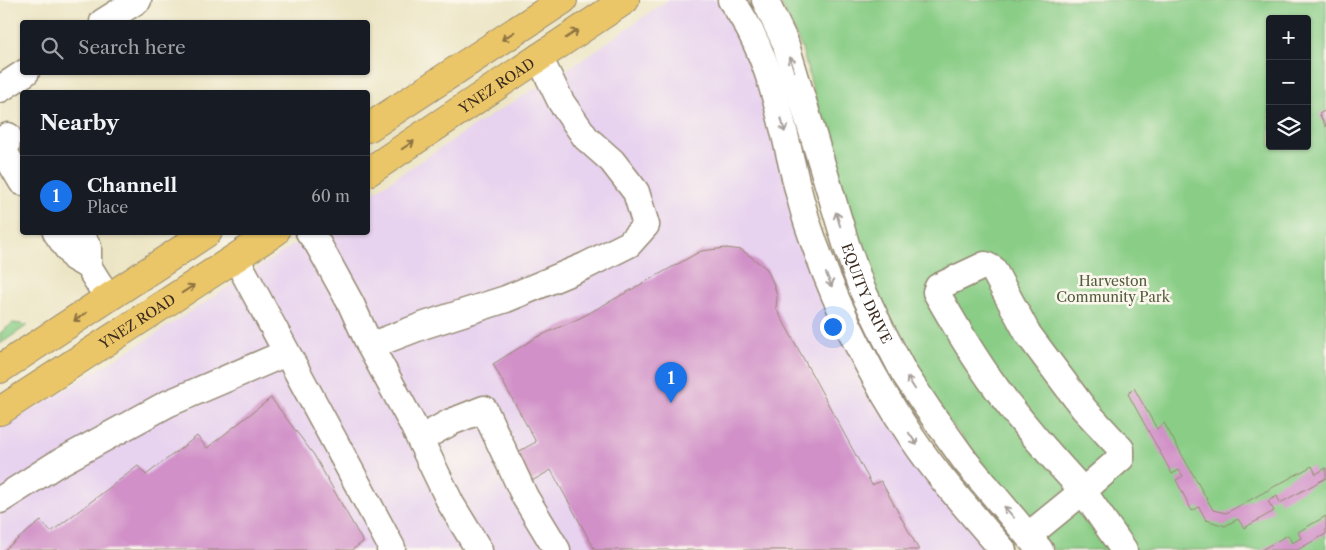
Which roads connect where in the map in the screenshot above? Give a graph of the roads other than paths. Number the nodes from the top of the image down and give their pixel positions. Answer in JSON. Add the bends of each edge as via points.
{"nodes":[{"id":1,"x":138,"y":0,"type":"edge"},
{"id":2,"x":563,"y":0,"type":"edge"},
{"id":3,"x":625,"y":0,"type":"edge"},
{"id":4,"x":731,"y":0,"type":"edge"},
{"id":5,"x":765,"y":0,"type":"edge"},
{"id":6,"x":106,"y":20,"type":"edge"},
{"id":7,"x":538,"y":57,"type":"junction"},
{"id":8,"x":21,"y":75,"type":"edge"},
{"id":9,"x":0,"y":89,"type":"edge"},
{"id":10,"x":370,"y":127,"type":"edge"},
{"id":11,"x":10,"y":134,"type":"edge"},
{"id":12,"x":370,"y":171,"type":"edge"},
{"id":13,"x":20,"y":173,"type":"edge"},
{"id":14,"x":58,"y":235,"type":"edge"},
{"id":15,"x":82,"y":235,"type":"edge"},
{"id":16,"x":203,"y":235,"type":"edge"},
{"id":17,"x":270,"y":235,"type":"edge"},
{"id":18,"x":311,"y":235,"type":"edge"},
{"id":19,"x":236,"y":258,"type":"junction"},
{"id":20,"x":88,"y":266,"type":"junction"},
{"id":21,"x":108,"y":298,"type":"junction"},
{"id":22,"x":370,"y":346,"type":"junction"},
{"id":23,"x":286,"y":353,"type":"junction"},
{"id":24,"x":0,"y":369,"type":"edge"},
{"id":25,"x":33,"y":390,"type":"junction"},
{"id":26,"x":0,"y":411,"type":"edge"},
{"id":27,"x":420,"y":439,"type":"junction"},
{"id":28,"x":1083,"y":491,"type":"junction"},
{"id":29,"x":0,"y":500,"type":"edge"},
{"id":30,"x":1035,"y":543,"type":"edge"},
{"id":31,"x":390,"y":550,"type":"edge"},
{"id":32,"x":479,"y":550,"type":"edge"},
{"id":33,"x":557,"y":550,"type":"edge"},
{"id":34,"x":1004,"y":550,"type":"edge"},
{"id":35,"x":1124,"y":550,"type":"edge"}],
"edges":[{"from":1,"to":6,"type":"street"},
{"from":2,"to":10,"type":"main road","one_way":true},
{"from":7,"to":3,"type":"main road","name":"YNEZ ROAD","one_way":true},
{"from":4,"to":34,"type":"street","name":"EQUITY DRIVE","one_way":true,"via":[[759,48],[809,228],[860,348],[913,440]]},
{"from":30,"to":5,"type":"street","name":"EQUITY DRIVE","one_way":true,"via":[[966,462],[933,417],[904,373],[882,331],[846,244],[785,42]]},
{"from":12,"to":7,"type":"main road","name":"YNEZ ROAD","one_way":true},
{"from":7,"to":22,"type":"street","via":[[561,102],[586,138],[612,161],[636,192],[646,225],[629,244],[585,266],[506,299]]},
{"from":8,"to":9,"type":"street"},
{"from":11,"to":13,"type":"street","via":[[5,153]]},
{"from":14,"to":20,"type":"street","via":[[74,258]]},
{"from":15,"to":20,"type":"street","via":[[88,247]]},
{"from":16,"to":21,"type":"main road"},
{"from":17,"to":19,"type":"main road","name":"YNEZ ROAD"},
{"from":18,"to":22,"type":"street","via":[[351,304]]},
{"from":19,"to":23,"type":"street"},
{"from":25,"to":19,"type":"main road","name":"YNEZ ROAD","one_way":true},
{"from":20,"to":21,"type":"street"},
{"from":21,"to":24,"type":"main road","one_way":true},
{"from":21,"to":25,"type":"main road","via":[[110,321],[40,369]]},
{"from":22,"to":27,"type":"street"},
{"from":23,"to":29,"type":"street","via":[[167,404],[55,465]]},
{"from":23,"to":31,"type":"street","via":[[392,548]]},
{"from":25,"to":26,"type":"main road","name":"YNEZ ROAD"},
{"from":27,"to":32,"type":"street","via":[[451,504]]},
{"from":27,"to":33,"type":"street","via":[[484,409],[525,497]]},
{"from":28,"to":28,"type":"street","via":[[997,389],[936,292],[938,287],[985,265],[993,269],[1028,334],[1084,409],[1120,449],[1121,458]]},
{"from":28,"to":30,"type":"street"},
{"from":28,"to":35,"type":"street"}]}
